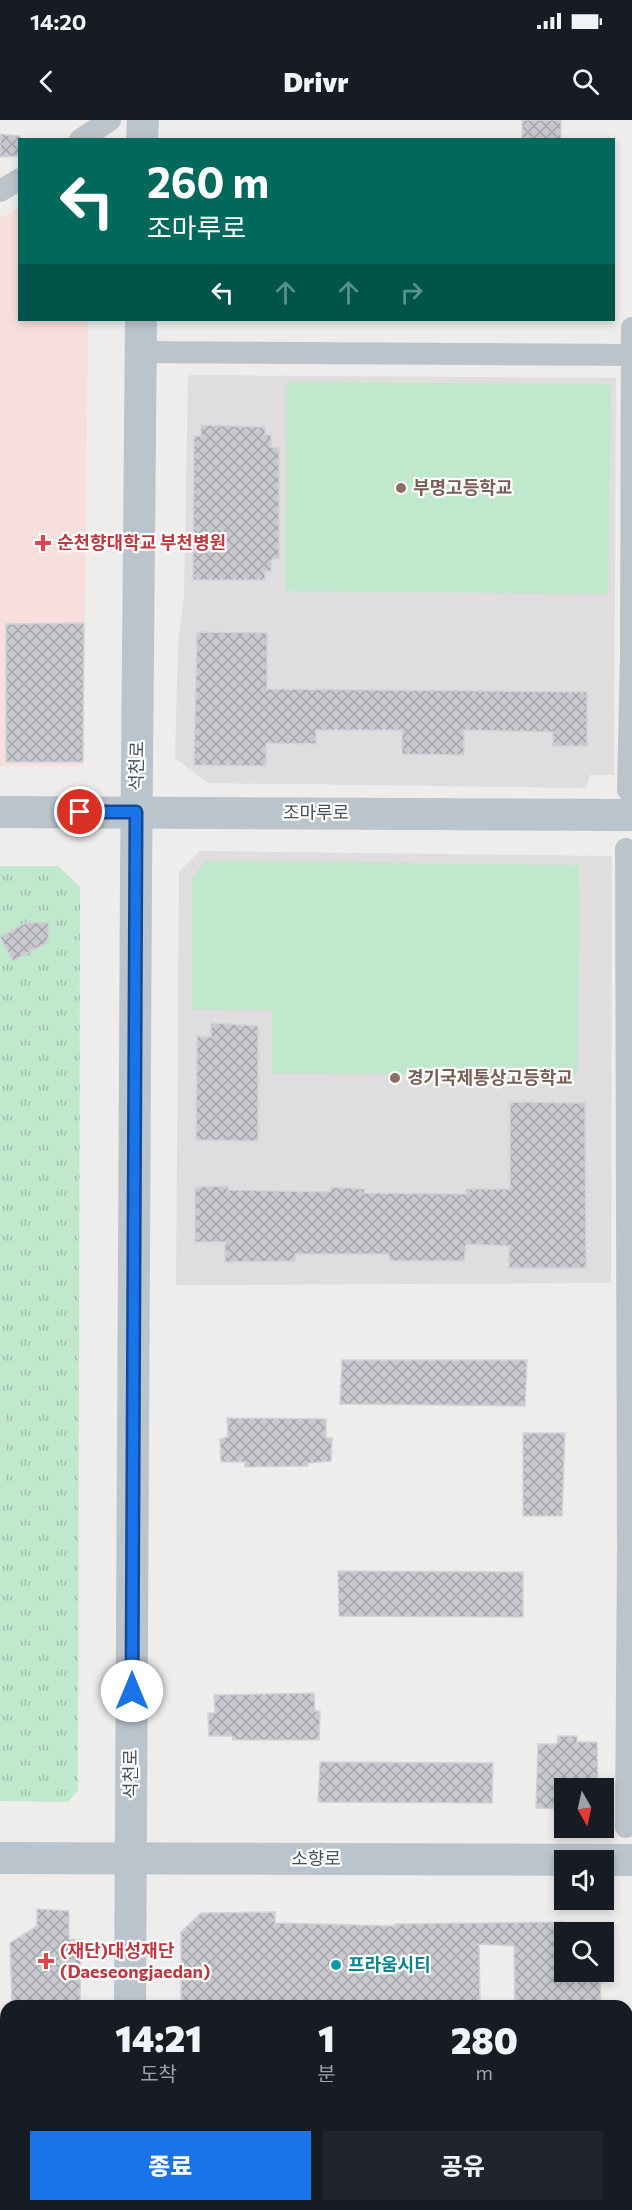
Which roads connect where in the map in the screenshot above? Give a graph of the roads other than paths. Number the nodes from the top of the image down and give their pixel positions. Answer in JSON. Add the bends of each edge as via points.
{"nodes":[{"id":1,"x":110,"y":120,"type":"edge"},
{"id":2,"x":143,"y":120,"type":"edge"},
{"id":3,"x":83,"y":138,"type":"edge"},
{"id":4,"x":142,"y":138,"type":"edge"},
{"id":5,"x":18,"y":180,"type":"edge"},
{"id":6,"x":0,"y":191,"type":"edge"},
{"id":7,"x":141,"y":321,"type":"edge"},
{"id":8,"x":632,"y":328,"type":"edge"},
{"id":9,"x":141,"y":352,"type":"junction"},
{"id":10,"x":632,"y":355,"type":"edge"},
{"id":11,"x":630,"y":802,"type":"edge"},
{"id":12,"x":0,"y":812,"type":"edge"},
{"id":13,"x":136,"y":812,"type":"junction"},
{"id":14,"x":626,"y":849,"type":"dead end"},
{"id":15,"x":626,"y":1827,"type":"dead end"},
{"id":16,"x":0,"y":1858,"type":"edge"},
{"id":17,"x":131,"y":1858,"type":"junction"},
{"id":18,"x":632,"y":1860,"type":"edge"},
{"id":19,"x":130,"y":2000,"type":"edge"}],
"edges":[{"from":1,"to":3,"type":"street"},
{"from":2,"to":4,"type":"street"},
{"from":5,"to":6,"type":"street"},
{"from":7,"to":9,"type":"street","name":"석천로"},
{"from":8,"to":10,"type":"street"},
{"from":9,"to":10,"type":"street"},
{"from":9,"to":13,"type":"street","name":"석천로"},
{"from":10,"to":11,"type":"street"},
{"from":11,"to":13,"type":"street","name":"조마루로"},
{"from":12,"to":13,"type":"street","name":"조마루로"},
{"from":13,"to":17,"type":"street","name":"석천로"},
{"from":14,"to":15,"type":"street"},
{"from":16,"to":17,"type":"street","name":"소향로"},
{"from":17,"to":18,"type":"street","name":"소향로"},
{"from":17,"to":19,"type":"street","name":"석천로"}]}
